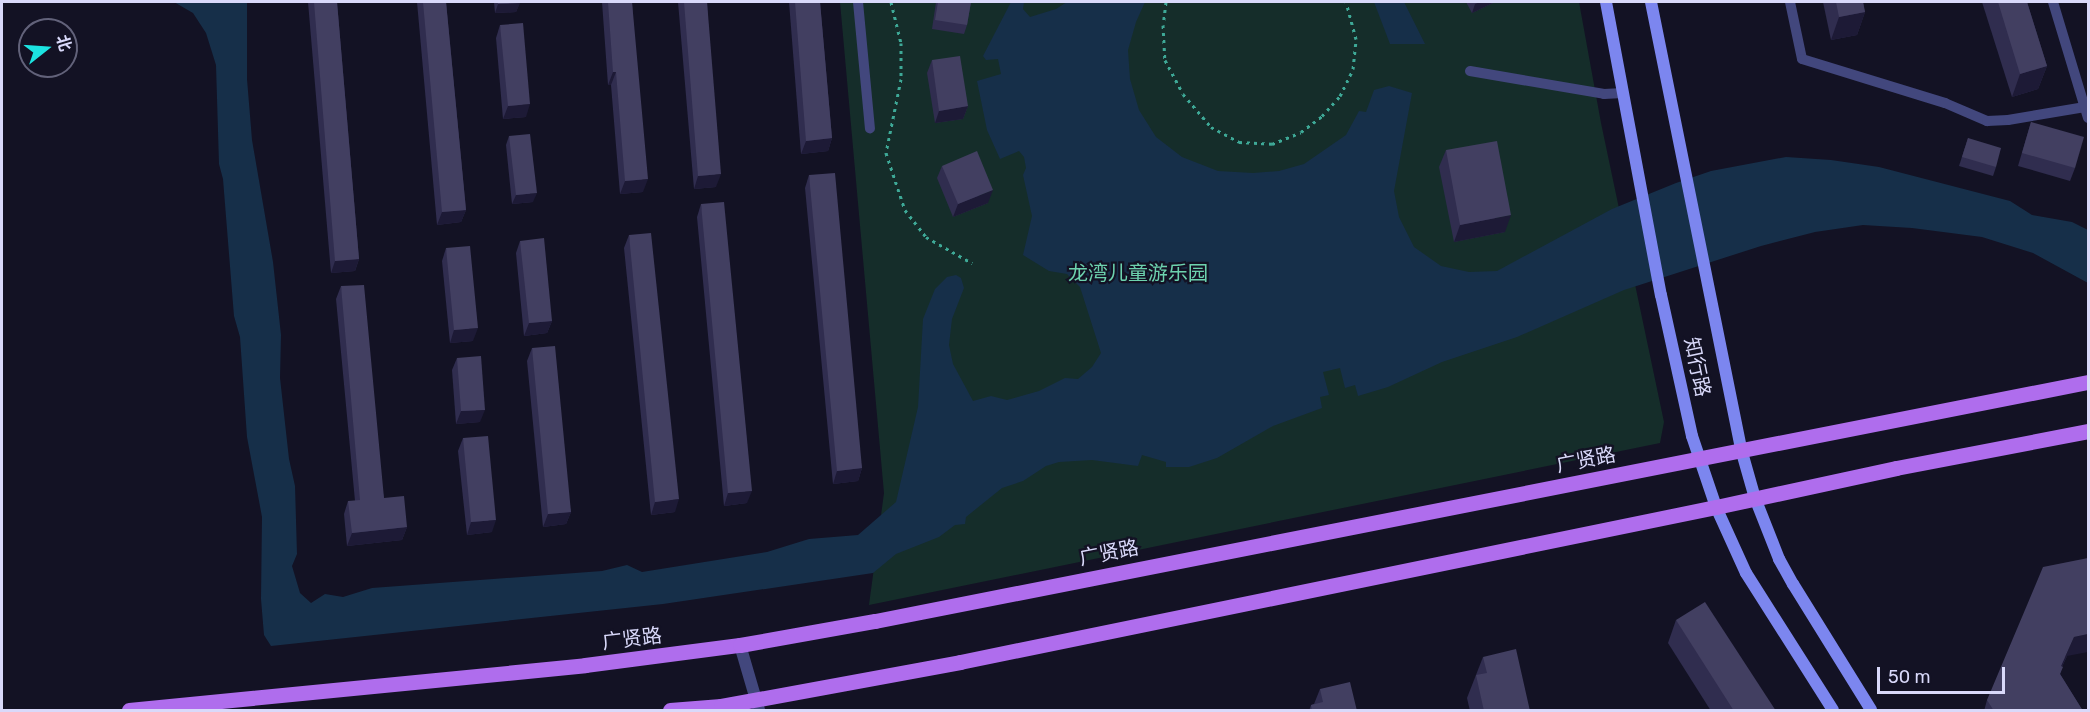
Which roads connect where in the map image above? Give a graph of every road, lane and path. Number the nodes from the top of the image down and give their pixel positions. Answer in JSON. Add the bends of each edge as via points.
{"nodes":[{"id":1,"x":858,"y":2,"type":"edge"},
{"id":2,"x":891,"y":2,"type":"edge"},
{"id":3,"x":1166,"y":2,"type":"edge"},
{"id":4,"x":1346,"y":2,"type":"edge"},
{"id":5,"x":1606,"y":2,"type":"edge"},
{"id":6,"x":1652,"y":2,"type":"edge"},
{"id":7,"x":1790,"y":2,"type":"edge"},
{"id":8,"x":2053,"y":2,"type":"edge"},
{"id":9,"x":1470,"y":71,"type":"dead end"},
{"id":10,"x":1623,"y":93,"type":"junction"},
{"id":11,"x":2085,"y":106,"type":"junction"},
{"id":12,"x":2088,"y":118,"type":"edge"},
{"id":13,"x":870,"y":128,"type":"dead end"},
{"id":14,"x":972,"y":263,"type":"dead end"},
{"id":15,"x":2088,"y":382,"type":"edge"},
{"id":16,"x":2088,"y":431,"type":"edge"},
{"id":17,"x":1741,"y":449,"type":"junction"},
{"id":18,"x":1700,"y":459,"type":"junction"},
{"id":19,"x":1755,"y":498,"type":"junction"},
{"id":20,"x":1716,"y":507,"type":"junction"},
{"id":21,"x":740,"y":645,"type":"junction"},
{"id":22,"x":758,"y":705,"type":"edge"},
{"id":23,"x":129,"y":711,"type":"edge"},
{"id":24,"x":670,"y":711,"type":"edge"},
{"id":25,"x":1833,"y":711,"type":"edge"},
{"id":26,"x":1871,"y":711,"type":"edge"}],
"edges":[{"from":1,"to":13,"type":"lane"},
{"from":2,"to":14,"type":"path","via":[[901,43],[901,79],[886,153],[905,210],[926,237]]},
{"from":3,"to":4,"type":"path","via":[[1165,60],[1183,94],[1211,127],[1239,142],[1272,144],[1301,132],[1340,96],[1353,69],[1356,39]]},
{"from":5,"to":10,"type":"main road","name":"知行路"},
{"from":6,"to":17,"type":"main road","name":"知行路"},
{"from":7,"to":11,"type":"lane","via":[[1802,59],[1945,103],[1987,121]]},
{"from":8,"to":11,"type":"lane"},
{"from":9,"to":10,"type":"lane","via":[[1604,94]]},
{"from":10,"to":18,"type":"main road","name":"知行路","via":[[1661,295]]},
{"from":11,"to":12,"type":"lane"},
{"from":15,"to":17,"type":"main road","name":"广贤路"},
{"from":16,"to":19,"type":"main road"},
{"from":17,"to":18,"type":"main road","name":"广贤路"},
{"from":17,"to":19,"type":"main road","name":"知行路"},
{"from":18,"to":20,"type":"main road","name":"知行路"},
{"from":18,"to":21,"type":"main road","name":"广贤路"},
{"from":19,"to":20,"type":"main road"},
{"from":19,"to":26,"type":"main road","name":"知行路","via":[[1779,559]]},
{"from":20,"to":22,"type":"main road"},
{"from":20,"to":25,"type":"main road","name":"知行路","via":[[1746,573]]},
{"from":21,"to":22,"type":"street"},
{"from":21,"to":23,"type":"main road","name":"广贤路","via":[[585,665]]},
{"from":22,"to":24,"type":"main road"}]}
